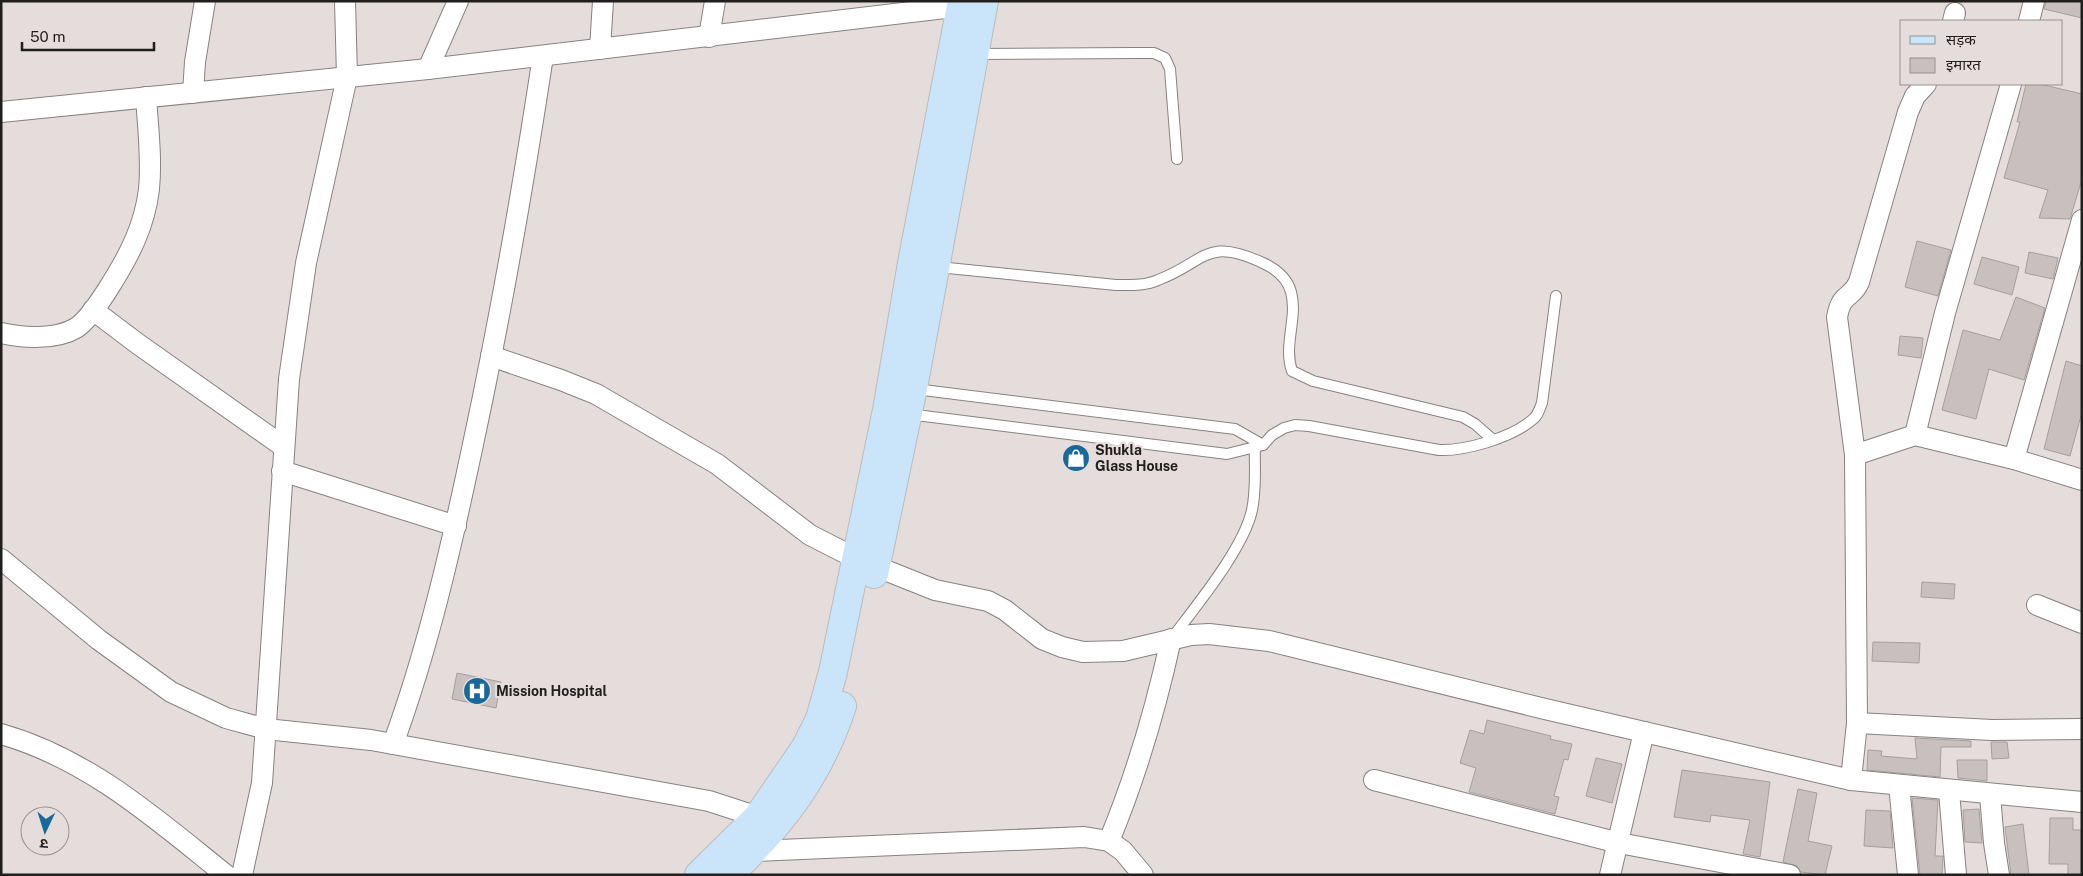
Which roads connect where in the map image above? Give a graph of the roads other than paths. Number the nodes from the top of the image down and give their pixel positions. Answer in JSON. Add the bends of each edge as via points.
{"nodes":[{"id":1,"x":205,"y":1,"type":"edge"},
{"id":2,"x":345,"y":1,"type":"edge"},
{"id":3,"x":458,"y":1,"type":"edge"},
{"id":4,"x":603,"y":1,"type":"edge"},
{"id":5,"x":715,"y":1,"type":"edge"},
{"id":6,"x":2034,"y":1,"type":"edge"},
{"id":7,"x":962,"y":5,"type":"edge"},
{"id":8,"x":2029,"y":20,"type":"edge"},
{"id":9,"x":709,"y":37,"type":"junction"},
{"id":10,"x":600,"y":49,"type":"junction"},
{"id":11,"x":975,"y":54,"type":"junction"},
{"id":12,"x":543,"y":56,"type":"junction"},
{"id":13,"x":428,"y":69,"type":"junction"},
{"id":14,"x":347,"y":77,"type":"junction"},
{"id":15,"x":1925,"y":85,"type":"edge"},
{"id":16,"x":2011,"y":85,"type":"edge"},
{"id":17,"x":193,"y":93,"type":"junction"},
{"id":18,"x":146,"y":97,"type":"junction"},
{"id":19,"x":1,"y":112,"type":"edge"},
{"id":20,"x":1177,"y":160,"type":"dead end"},
{"id":21,"x":2082,"y":220,"type":"edge"},
{"id":22,"x":2076,"y":261,"type":"edge"},
{"id":23,"x":924,"y":265,"type":"junction"},
{"id":24,"x":1556,"y":296,"type":"dead end"},
{"id":25,"x":94,"y":310,"type":"junction"},
{"id":26,"x":1,"y":333,"type":"edge"},
{"id":27,"x":492,"y":356,"type":"junction"},
{"id":28,"x":900,"y":399,"type":"junction"},
{"id":29,"x":1915,"y":435,"type":"junction"},
{"id":30,"x":1492,"y":439,"type":"junction"},
{"id":31,"x":1257,"y":444,"type":"junction"},
{"id":32,"x":284,"y":447,"type":"junction"},
{"id":33,"x":1854,"y":454,"type":"junction"},
{"id":34,"x":2014,"y":459,"type":"junction"},
{"id":35,"x":282,"y":471,"type":"junction"},
{"id":36,"x":2082,"y":480,"type":"edge"},
{"id":37,"x":456,"y":526,"type":"junction"},
{"id":38,"x":1,"y":559,"type":"edge"},
{"id":39,"x":866,"y":562,"type":"junction"},
{"id":40,"x":2037,"y":605,"type":"dead end"},
{"id":41,"x":2080,"y":615,"type":"edge"},
{"id":42,"x":1171,"y":639,"type":"junction"},
{"id":43,"x":1856,"y":724,"type":"junction"},
{"id":44,"x":266,"y":729,"type":"junction"},
{"id":45,"x":2082,"y":729,"type":"edge"},
{"id":46,"x":1644,"y":732,"type":"junction"},
{"id":47,"x":1,"y":734,"type":"edge"},
{"id":48,"x":394,"y":744,"type":"junction"},
{"id":49,"x":1374,"y":780,"type":"dead end"},
{"id":50,"x":1851,"y":780,"type":"junction"},
{"id":51,"x":1899,"y":786,"type":"junction"},
{"id":52,"x":1949,"y":791,"type":"junction"},
{"id":53,"x":1990,"y":795,"type":"junction"},
{"id":54,"x":2082,"y":802,"type":"edge"},
{"id":55,"x":766,"y":823,"type":"junction"},
{"id":56,"x":1109,"y":841,"type":"junction"},
{"id":57,"x":1619,"y":843,"type":"junction"},
{"id":58,"x":744,"y":846,"type":"junction"},
{"id":59,"x":226,"y":875,"type":"edge"},
{"id":60,"x":242,"y":875,"type":"edge"},
{"id":61,"x":699,"y":875,"type":"edge"},
{"id":62,"x":729,"y":875,"type":"edge"},
{"id":63,"x":1143,"y":875,"type":"edge"},
{"id":64,"x":1610,"y":875,"type":"edge"},
{"id":65,"x":1790,"y":875,"type":"edge"},
{"id":66,"x":1908,"y":875,"type":"edge"},
{"id":67,"x":1956,"y":875,"type":"edge"},
{"id":68,"x":1999,"y":875,"type":"edge"}],
"edges":[{"from":1,"to":17,"type":"street"},
{"from":2,"to":14,"type":"street"},
{"from":3,"to":13,"type":"street"},
{"from":4,"to":10,"type":"street"},
{"from":5,"to":9,"type":"street"},
{"from":6,"to":8,"type":"street"},
{"from":7,"to":9,"type":"street"},
{"from":7,"to":11,"type":"main road"},
{"from":7,"to":23,"type":"main road"},
{"from":9,"to":10,"type":"street"},
{"from":10,"to":12,"type":"street"},
{"from":11,"to":20,"type":"lane","via":[[1154,53],[1165,58],[1170,69]]},
{"from":11,"to":23,"type":"main road"},
{"from":12,"to":13,"type":"street"},
{"from":12,"to":27,"type":"street"},
{"from":13,"to":14,"type":"street"},
{"from":14,"to":17,"type":"street"},
{"from":14,"to":32,"type":"street","via":[[306,263],[289,378]]},
{"from":15,"to":33,"type":"street","via":[[1908,112],[1859,282],[1856,289],[1840,302],[1837,316]]},
{"from":16,"to":29,"type":"street","via":[[1945,313]]},
{"from":17,"to":18,"type":"street"},
{"from":18,"to":19,"type":"street"},
{"from":18,"to":25,"type":"street","via":[[150,167],[144,214],[135,240]]},
{"from":21,"to":22,"type":"street"},
{"from":22,"to":34,"type":"street"},
{"from":23,"to":28,"type":"main road"},
{"from":23,"to":30,"type":"lane","via":[[1116,285],[1145,284],[1159,280],[1204,255],[1223,250],[1240,252],[1274,268],[1286,280],[1293,304],[1288,348],[1292,372],[1314,382],[1463,418]]},
{"from":24,"to":30,"type":"lane","via":[[1538,413],[1524,426]]},
{"from":25,"to":26,"type":"street","via":[[78,327],[68,332],[31,336]]},
{"from":25,"to":32,"type":"street"},
{"from":27,"to":37,"type":"street"},
{"from":27,"to":39,"type":"street","via":[[596,394],[709,459],[810,535]]},
{"from":28,"to":31,"type":"lane","via":[[1235,429]]},
{"from":28,"to":31,"type":"lane","via":[[1228,454]]},
{"from":28,"to":39,"type":"main road"},
{"from":29,"to":33,"type":"street"},
{"from":29,"to":34,"type":"street"},
{"from":30,"to":31,"type":"lane","via":[[1473,447],[1439,450],[1295,425]]},
{"from":31,"to":42,"type":"lane","via":[[1252,511],[1241,537]]},
{"from":32,"to":35,"type":"street"},
{"from":33,"to":43,"type":"street"},
{"from":34,"to":36,"type":"street"},
{"from":35,"to":37,"type":"street"},
{"from":35,"to":44,"type":"street"},
{"from":37,"to":48,"type":"street"},
{"from":38,"to":44,"type":"street","via":[[98,640],[171,692],[226,718]]},
{"from":39,"to":42,"type":"street","via":[[935,590],[988,601],[1042,639],[1062,647],[1101,653]]},
{"from":39,"to":55,"type":"main road","via":[[848,690],[831,741],[816,771]]},
{"from":40,"to":41,"type":"street"},
{"from":42,"to":46,"type":"street","via":[[1209,634],[1268,641]]},
{"from":42,"to":56,"type":"street","via":[[1128,796]]},
{"from":43,"to":45,"type":"street","via":[[1992,730]]},
{"from":43,"to":50,"type":"street"},
{"from":44,"to":48,"type":"street"},
{"from":44,"to":60,"type":"street","via":[[262,783]]},
{"from":46,"to":50,"type":"street"},
{"from":46,"to":57,"type":"street"},
{"from":47,"to":59,"type":"street","via":[[98,777]]},
{"from":48,"to":55,"type":"street","via":[[709,801]]},
{"from":49,"to":57,"type":"street"},
{"from":50,"to":51,"type":"street"},
{"from":51,"to":52,"type":"street"},
{"from":51,"to":66,"type":"street"},
{"from":52,"to":53,"type":"street"},
{"from":52,"to":67,"type":"street"},
{"from":53,"to":54,"type":"street"},
{"from":53,"to":68,"type":"street"},
{"from":55,"to":58,"type":"main road"},
{"from":56,"to":58,"type":"street","via":[[1084,837]]},
{"from":56,"to":63,"type":"street","via":[[1123,851]]},
{"from":57,"to":64,"type":"street"},
{"from":57,"to":65,"type":"street"},
{"from":58,"to":61,"type":"main road"},
{"from":58,"to":62,"type":"main road"}]}
